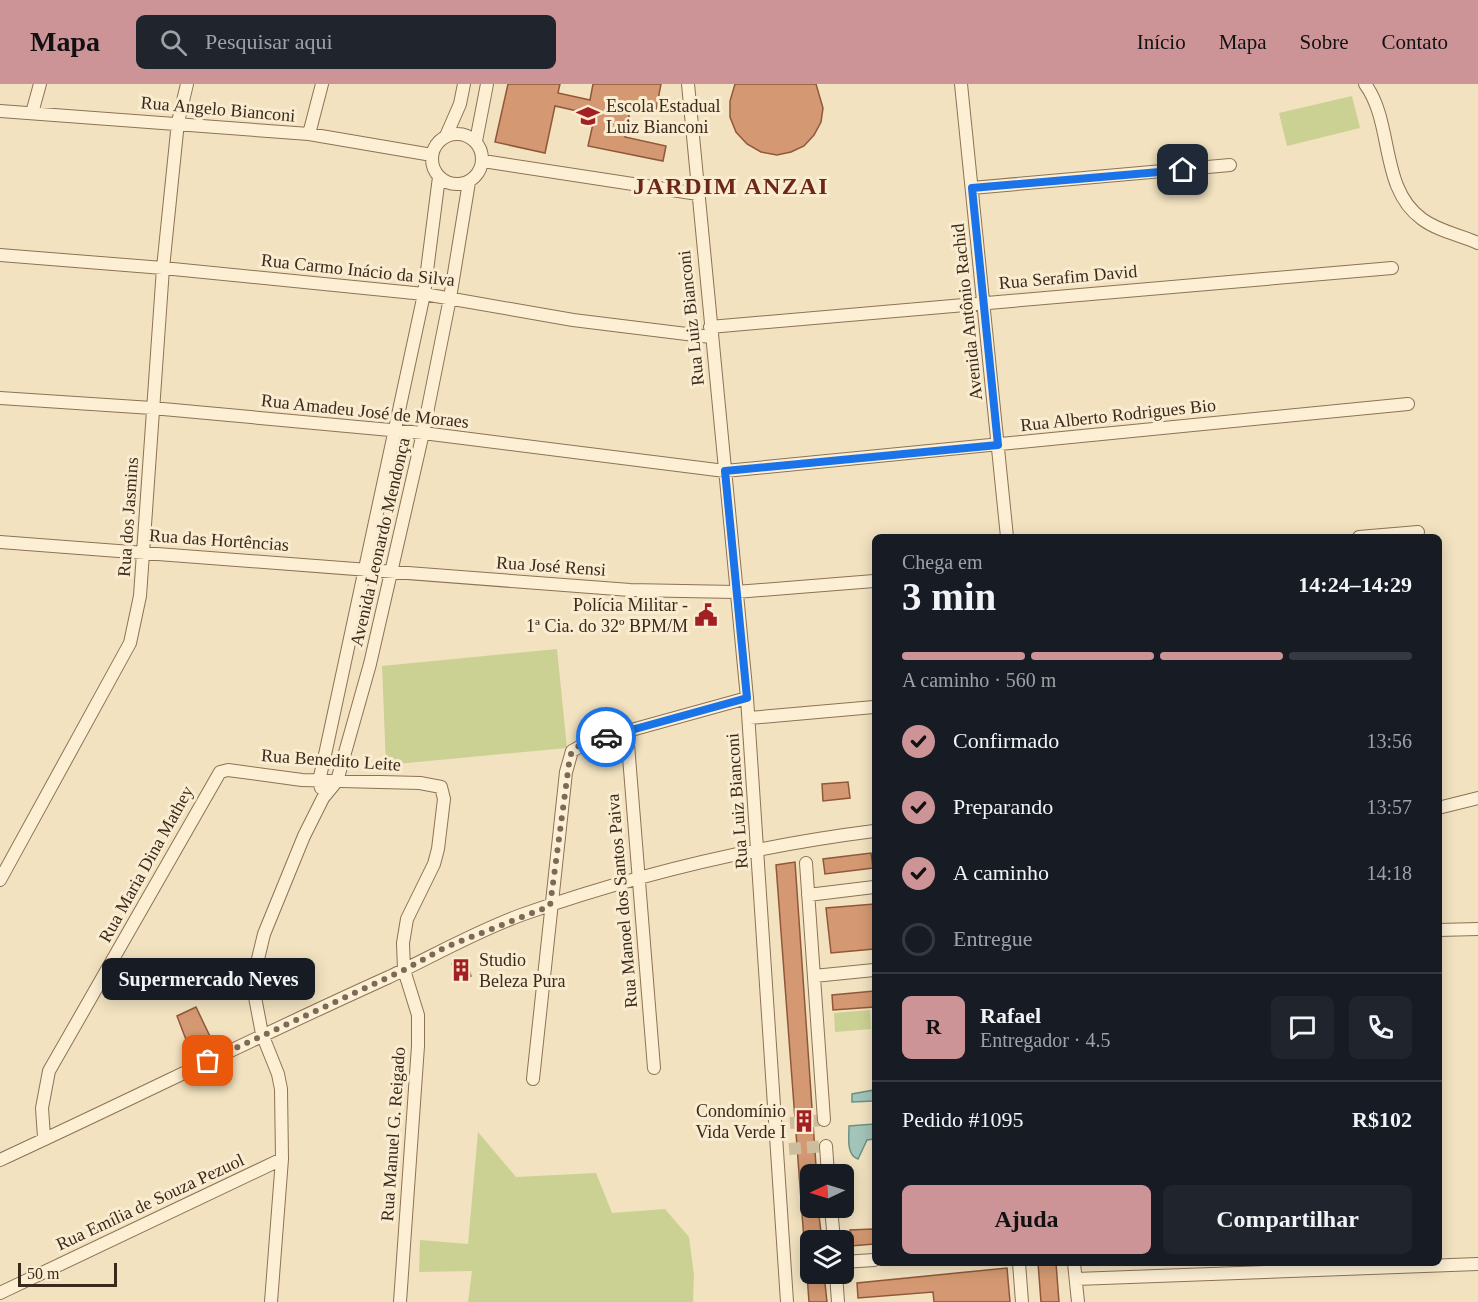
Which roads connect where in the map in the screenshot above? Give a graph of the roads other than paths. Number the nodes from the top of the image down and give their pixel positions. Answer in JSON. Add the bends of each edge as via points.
{"nodes":[{"id":1,"x":40,"y":84,"type":"edge"},
{"id":2,"x":187,"y":84,"type":"edge"},
{"id":3,"x":322,"y":84,"type":"edge"},
{"id":4,"x":464,"y":84,"type":"edge"},
{"id":5,"x":487,"y":84,"type":"edge"},
{"id":6,"x":688,"y":84,"type":"edge"},
{"id":7,"x":962,"y":84,"type":"edge"},
{"id":8,"x":1365,"y":84,"type":"edge"},
{"id":9,"x":0,"y":111,"type":"edge"},
{"id":10,"x":32,"y":113,"type":"junction"},
{"id":11,"x":178,"y":122,"type":"junction"},
{"id":12,"x":309,"y":134,"type":"junction"},
{"id":13,"x":446,"y":136,"type":"junction"},
{"id":14,"x":476,"y":141,"type":"junction"},
{"id":15,"x":432,"y":155,"type":"junction"},
{"id":16,"x":483,"y":160,"type":"junction"},
{"id":17,"x":1230,"y":165,"type":"dead end"},
{"id":18,"x":439,"y":177,"type":"junction"},
{"id":19,"x":469,"y":182,"type":"junction"},
{"id":20,"x":972,"y":188,"type":"junction"},
{"id":21,"x":698,"y":195,"type":"junction"},
{"id":22,"x":1478,"y":243,"type":"edge"},
{"id":23,"x":0,"y":255,"type":"edge"},
{"id":24,"x":163,"y":268,"type":"junction"},
{"id":25,"x":1392,"y":268,"type":"dead end"},
{"id":26,"x":424,"y":294,"type":"junction"},
{"id":27,"x":450,"y":297,"type":"junction"},
{"id":28,"x":984,"y":303,"type":"junction"},
{"id":29,"x":710,"y":332,"type":"junction"},
{"id":30,"x":0,"y":398,"type":"edge"},
{"id":31,"x":1408,"y":404,"type":"dead end"},
{"id":32,"x":152,"y":408,"type":"junction"},
{"id":33,"x":395,"y":430,"type":"junction"},
{"id":34,"x":423,"y":433,"type":"junction"},
{"id":35,"x":998,"y":445,"type":"junction"},
{"id":36,"x":725,"y":471,"type":"junction"},
{"id":37,"x":1418,"y":532,"type":"dead end"},
{"id":38,"x":1007,"y":534,"type":"edge"},
{"id":39,"x":1394,"y":534,"type":"edge"},
{"id":40,"x":0,"y":542,"type":"edge"},
{"id":41,"x":144,"y":552,"type":"junction"},
{"id":42,"x":364,"y":570,"type":"junction"},
{"id":43,"x":392,"y":572,"type":"junction"},
{"id":44,"x":872,"y":581,"type":"edge"},
{"id":45,"x":736,"y":592,"type":"junction"},
{"id":46,"x":747,"y":698,"type":"junction"},
{"id":47,"x":872,"y":707,"type":"edge"},
{"id":48,"x":748,"y":718,"type":"junction"},
{"id":49,"x":627,"y":732,"type":"junction"},
{"id":50,"x":220,"y":772,"type":"joint"},
{"id":51,"x":319,"y":781,"type":"junction"},
{"id":52,"x":336,"y":781,"type":"junction"},
{"id":53,"x":441,"y":787,"type":"joint"},
{"id":54,"x":323,"y":798,"type":"junction"},
{"id":55,"x":1478,"y":798,"type":"edge"},
{"id":56,"x":1442,"y":807,"type":"edge"},
{"id":57,"x":872,"y":831,"type":"edge"},
{"id":58,"x":758,"y":849,"type":"junction"},
{"id":59,"x":806,"y":862,"type":"dead end"},
{"id":60,"x":0,"y":880,"type":"edge"},
{"id":61,"x":639,"y":880,"type":"junction"},
{"id":62,"x":872,"y":887,"type":"edge"},
{"id":63,"x":808,"y":895,"type":"junction"},
{"id":64,"x":550,"y":906,"type":"junction"},
{"id":65,"x":1478,"y":929,"type":"edge"},
{"id":66,"x":1442,"y":930,"type":"edge"},
{"id":67,"x":404,"y":970,"type":"junction"},
{"id":68,"x":872,"y":970,"type":"edge"},
{"id":69,"x":814,"y":976,"type":"junction"},
{"id":70,"x":262,"y":1034,"type":"junction"},
{"id":71,"x":654,"y":1068,"type":"dead end"},
{"id":72,"x":534,"y":1079,"type":"dead end"},
{"id":73,"x":824,"y":1120,"type":"dead end"},
{"id":74,"x":790,"y":1123,"type":"tunnel mouth"},
{"id":75,"x":776,"y":1124,"type":"junction"},
{"id":76,"x":44,"y":1137,"type":"junction"},
{"id":77,"x":826,"y":1146,"type":"dead end"},
{"id":78,"x":282,"y":1159,"type":"junction"},
{"id":79,"x":0,"y":1160,"type":"edge"},
{"id":80,"x":827,"y":1164,"type":"edge"},
{"id":81,"x":872,"y":1260,"type":"edge"},
{"id":82,"x":854,"y":1261,"type":"edge"},
{"id":83,"x":1442,"y":1264,"type":"edge"},
{"id":84,"x":1478,"y":1264,"type":"edge"},
{"id":85,"x":1019,"y":1266,"type":"edge"},
{"id":86,"x":1074,"y":1266,"type":"edge"},
{"id":87,"x":1380,"y":1266,"type":"edge"},
{"id":88,"x":1076,"y":1280,"type":"junction"},
{"id":89,"x":837,"y":1284,"type":"edge"},
{"id":90,"x":0,"y":1293,"type":"edge"},
{"id":91,"x":270,"y":1301,"type":"edge"},
{"id":92,"x":400,"y":1302,"type":"edge"},
{"id":93,"x":788,"y":1302,"type":"edge"},
{"id":94,"x":838,"y":1302,"type":"edge"},
{"id":95,"x":1022,"y":1302,"type":"edge"},
{"id":96,"x":1078,"y":1302,"type":"edge"}],
"edges":[{"from":1,"to":10,"type":"street"},
{"from":2,"to":11,"type":"street","name":"Rua dos Jasmins"},
{"from":3,"to":12,"type":"street"},
{"from":4,"to":13,"type":"street"},
{"from":5,"to":14,"type":"street"},
{"from":6,"to":21,"type":"street","name":"Rua Luiz Bianconi"},
{"from":7,"to":20,"type":"street","name":"Avenida Antônio Rachid"},
{"from":8,"to":22,"type":"street","via":[[1405,200],[1423,220]]},
{"from":9,"to":10,"type":"street","name":"Rua Angelo Bianconi"},
{"from":10,"to":11,"type":"street","name":"Rua Angelo Bianconi"},
{"from":11,"to":12,"type":"street","name":"Rua Angelo Bianconi"},
{"from":11,"to":24,"type":"street","name":"Rua dos Jasmins"},
{"from":12,"to":15,"type":"street","name":"Rua Angelo Bianconi"},
{"from":13,"to":14,"type":"street","via":[[461,133]]},
{"from":13,"to":15,"type":"street","via":[[434,147]]},
{"from":14,"to":16,"type":"street"},
{"from":15,"to":18,"type":"street"},
{"from":16,"to":19,"type":"street","via":[[480,171]]},
{"from":16,"to":21,"type":"street"},
{"from":17,"to":20,"type":"street"},
{"from":18,"to":19,"type":"street","via":[[453,184]]},
{"from":18,"to":26,"type":"street","name":"Avenida Leonardo Mendonça"},
{"from":19,"to":27,"type":"street","name":"Avenida Leonardo Mendonça"},
{"from":20,"to":28,"type":"street","name":"Avenida Antônio Rachid"},
{"from":21,"to":29,"type":"street","name":"Rua Luiz Bianconi"},
{"from":23,"to":24,"type":"street","name":"Rua Carmo Inácio da Silva"},
{"from":24,"to":26,"type":"street","name":"Rua Carmo Inácio da Silva"},
{"from":24,"to":32,"type":"street","name":"Rua dos Jasmins"},
{"from":25,"to":28,"type":"street","name":"Rua Serafim David"},
{"from":26,"to":27,"type":"street","name":"Rua Carmo Inácio da Silva"},
{"from":26,"to":33,"type":"street","name":"Avenida Leonardo Mendonça"},
{"from":27,"to":29,"type":"street","name":"Rua Carmo Inácio da Silva","via":[[573,320]]},
{"from":27,"to":34,"type":"street","name":"Avenida Leonardo Mendonça"},
{"from":28,"to":29,"type":"street","name":"Rua Serafim David"},
{"from":28,"to":35,"type":"street","name":"Avenida Antônio Rachid"},
{"from":29,"to":36,"type":"street","name":"Rua Luiz Bianconi"},
{"from":30,"to":32,"type":"street","name":"Rua Amadeu José de Moraes"},
{"from":31,"to":35,"type":"street","name":"Rua Alberto Rodrigues Bio"},
{"from":32,"to":33,"type":"street","name":"Rua Amadeu José de Moraes"},
{"from":32,"to":41,"type":"street","name":"Rua dos Jasmins"},
{"from":33,"to":34,"type":"street","name":"Rua Amadeu José de Moraes"},
{"from":33,"to":42,"type":"street","name":"Avenida Leonardo Mendonça"},
{"from":34,"to":36,"type":"street","name":"Rua Amadeu José de Moraes"},
{"from":34,"to":43,"type":"street","name":"Avenida Leonardo Mendonça"},
{"from":35,"to":36,"type":"street","name":"Rua Alberto Rodrigues Bio"},
{"from":35,"to":38,"type":"street","name":"Avenida Antônio Rachid"},
{"from":36,"to":45,"type":"street","name":"Rua Luiz Bianconi"},
{"from":37,"to":39,"type":"street"},
{"from":40,"to":41,"type":"street","name":"Rua das Hortências"},
{"from":41,"to":42,"type":"street","name":"Rua das Hortências"},
{"from":41,"to":60,"type":"street","name":"Rua dos Jasmins","via":[[130,643]]},
{"from":42,"to":43,"type":"street","name":"Rua José Rensi"},
{"from":42,"to":51,"type":"street","name":"Avenida Leonardo Mendonça"},
{"from":43,"to":45,"type":"street","name":"Rua José Rensi","via":[[630,590]]},
{"from":43,"to":52,"type":"street","name":"Avenida Leonardo Mendonça"},
{"from":44,"to":45,"type":"street","name":"Rua José Rensi"},
{"from":45,"to":46,"type":"street","name":"Rua Luiz Bianconi"},
{"from":46,"to":48,"type":"street","name":"Rua Luiz Bianconi"},
{"from":46,"to":49,"type":"street"},
{"from":47,"to":48,"type":"street"},
{"from":48,"to":58,"type":"street","name":"Rua Luiz Bianconi"},
{"from":49,"to":61,"type":"street","name":"Rua Manoel dos Santos Paiva"},
{"from":49,"to":64,"type":"street","via":[[582,744],[570,756]]},
{"from":50,"to":51,"type":"street","name":"Rua Benedito Leite","via":[[244,771]]},
{"from":50,"to":76,"type":"street","name":"Rua Maria Dina Mathey","via":[[49,1071],[42,1108]]},
{"from":51,"to":52,"type":"street","name":"Rua Benedito Leite"},
{"from":51,"to":54,"type":"street","name":"Avenida Leonardo Mendonça"},
{"from":52,"to":53,"type":"street","name":"Rua Benedito Leite"},
{"from":52,"to":54,"type":"street","name":"Avenida Leonardo Mendonça"},
{"from":53,"to":67,"type":"street","name":"Rua Manuel G. Reigado","via":[[444,799],[438,849],[407,919]]},
{"from":54,"to":70,"type":"street","name":"Avenida Leonardo Mendonça","via":[[264,934],[255,980]]},
{"from":55,"to":56,"type":"street"},
{"from":57,"to":58,"type":"street"},
{"from":58,"to":61,"type":"street"},
{"from":58,"to":75,"type":"street","name":"Rua Luiz Bianconi"},
{"from":59,"to":63,"type":"street"},
{"from":61,"to":64,"type":"street"},
{"from":61,"to":71,"type":"street","name":"Rua Manoel dos Santos Paiva"},
{"from":62,"to":63,"type":"street"},
{"from":63,"to":69,"type":"street"},
{"from":64,"to":67,"type":"street","via":[[490,927]]},
{"from":64,"to":72,"type":"street"},
{"from":65,"to":66,"type":"street"},
{"from":67,"to":70,"type":"street"},
{"from":67,"to":92,"type":"street","name":"Rua Manuel G. Reigado","via":[[417,1015],[418,1046]]},
{"from":68,"to":69,"type":"street"},
{"from":69,"to":73,"type":"street"},
{"from":70,"to":76,"type":"street"},
{"from":70,"to":78,"type":"street","name":"Avenida Leonardo Mendonça","via":[[281,1089]]},
{"from":74,"to":75,"type":"street"},
{"from":75,"to":93,"type":"street","name":"Rua Luiz Bianconi","via":[[784,1150]]},
{"from":76,"to":79,"type":"street"},
{"from":77,"to":80,"type":"street"},
{"from":78,"to":90,"type":"street","name":"Rua Emília de Souza Pezuol"},
{"from":78,"to":91,"type":"street","name":"Avenida Leonardo Mendonça"},
{"from":81,"to":82,"type":"street"},
{"from":83,"to":84,"type":"street"},
{"from":85,"to":95,"type":"street"},
{"from":86,"to":88,"type":"street"},
{"from":87,"to":88,"type":"street"},
{"from":88,"to":96,"type":"street"},
{"from":89,"to":94,"type":"street"}]}
